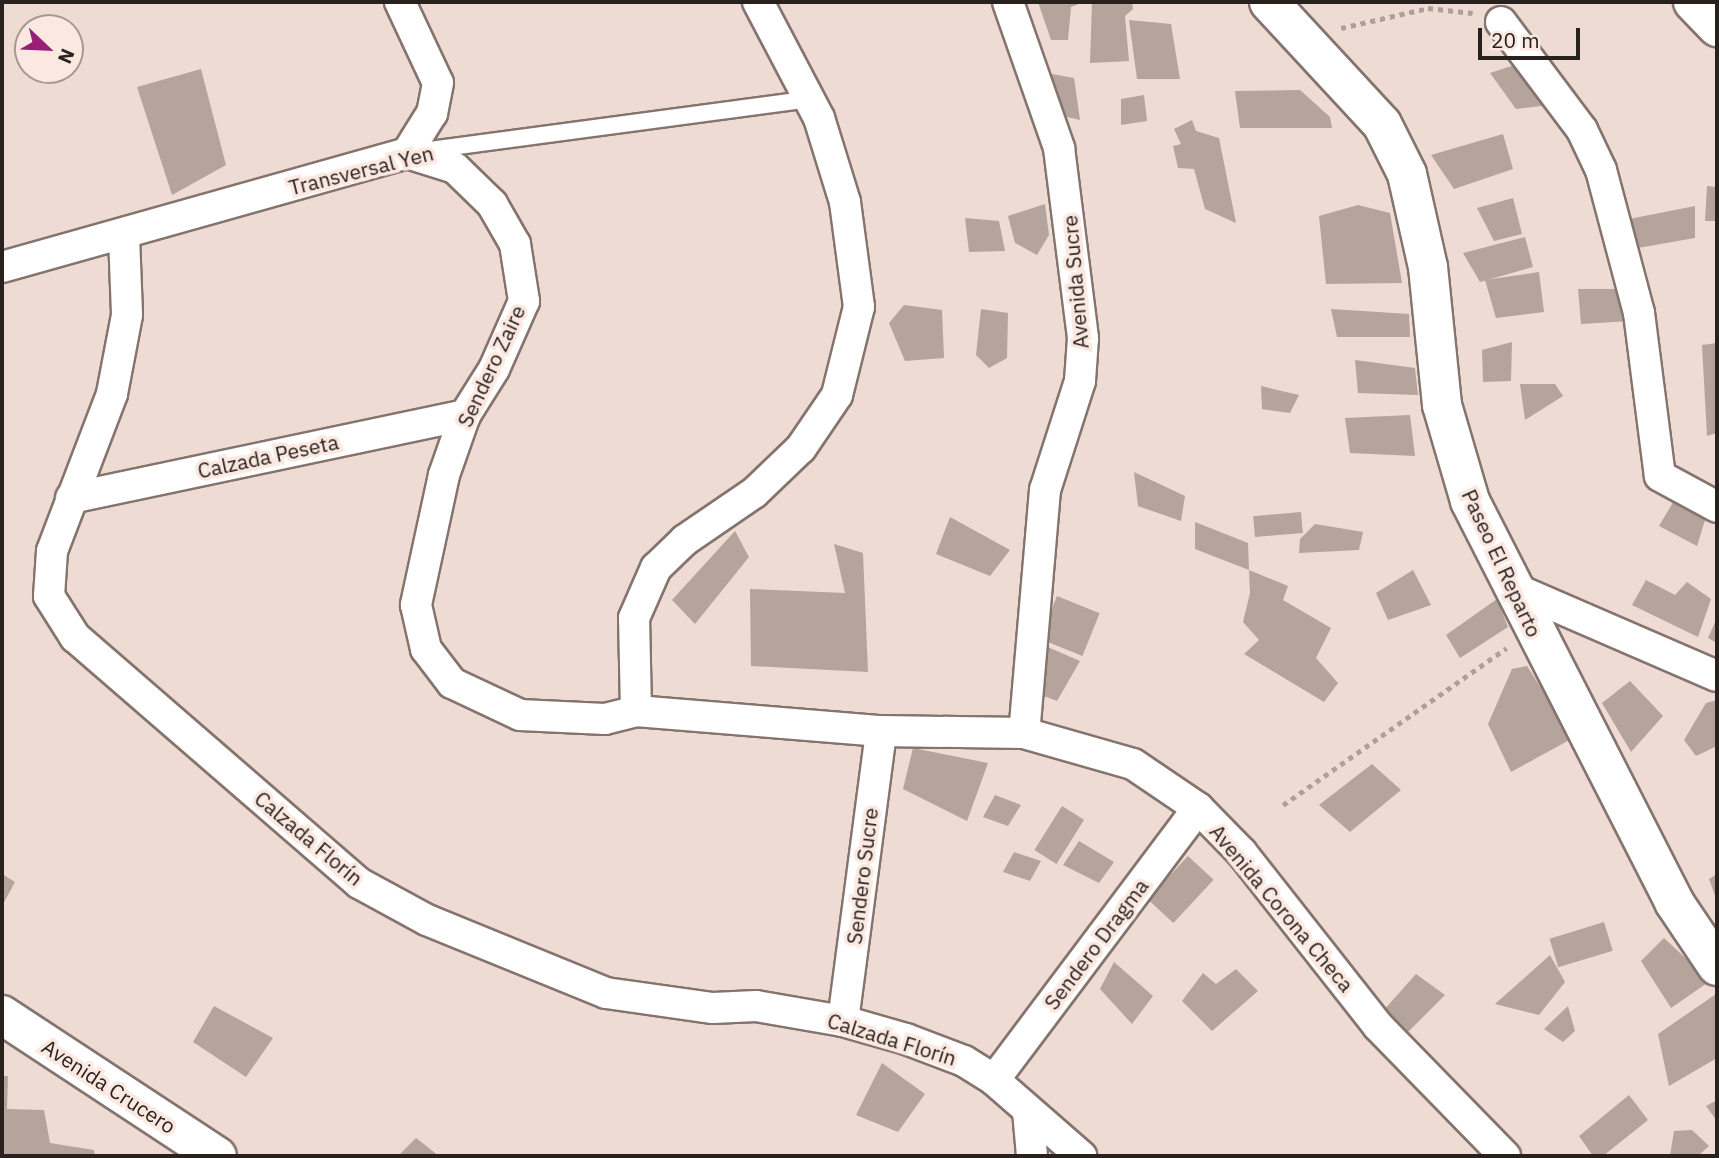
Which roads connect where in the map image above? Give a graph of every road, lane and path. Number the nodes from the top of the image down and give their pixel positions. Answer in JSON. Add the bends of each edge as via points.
{"nodes":[{"id":1,"x":400,"y":2,"type":"edge"},
{"id":2,"x":758,"y":2,"type":"edge"},
{"id":3,"x":1008,"y":2,"type":"edge"},
{"id":4,"x":1269,"y":2,"type":"edge"},
{"id":5,"x":1693,"y":2,"type":"edge"},
{"id":6,"x":1501,"y":22,"type":"joint"},
{"id":7,"x":1717,"y":27,"type":"edge"},
{"id":8,"x":1299,"y":39,"type":"junction"},
{"id":9,"x":810,"y":99,"type":"junction"},
{"id":10,"x":407,"y":153,"type":"junction"},
{"id":11,"x":124,"y":236,"type":"junction"},
{"id":12,"x":2,"y":267,"type":"edge"},
{"id":13,"x":465,"y":415,"type":"junction"},
{"id":14,"x":71,"y":498,"type":"junction"},
{"id":15,"x":1717,"y":507,"type":"edge"},
{"id":16,"x":1511,"y":587,"type":"junction"},
{"id":17,"x":1533,"y":630,"type":"junction"},
{"id":18,"x":1717,"y":676,"type":"edge"},
{"id":19,"x":636,"y":711,"type":"junction"},
{"id":20,"x":881,"y":732,"type":"junction"},
{"id":21,"x":1024,"y":733,"type":"junction"},
{"id":22,"x":1283,"y":805,"type":"dead end"},
{"id":23,"x":1198,"y":808,"type":"junction"},
{"id":24,"x":1717,"y":966,"type":"edge"},
{"id":25,"x":2,"y":1015,"type":"edge"},
{"id":26,"x":843,"y":1021,"type":"junction"},
{"id":27,"x":994,"y":1080,"type":"junction"},
{"id":28,"x":1028,"y":1111,"type":"junction"},
{"id":29,"x":217,"y":1156,"type":"edge"},
{"id":30,"x":1032,"y":1156,"type":"edge"},
{"id":31,"x":1081,"y":1156,"type":"edge"},
{"id":32,"x":1505,"y":1156,"type":"edge"}],
"edges":[{"from":1,"to":10,"type":"street","via":[[438,83],[432,113]]},
{"from":2,"to":9,"type":"street"},
{"from":3,"to":21,"type":"street","name":"Avenida Sucre","via":[[1061,161],[1083,338],[1080,381],[1045,490]]},
{"from":4,"to":8,"type":"street","name":"Paseo El Reparto"},
{"from":5,"to":7,"type":"street"},
{"from":6,"to":8,"type":"path","via":[[1466,10],[1428,8]]},
{"from":6,"to":15,"type":"street","via":[[1582,130],[1601,170],[1639,313],[1660,475]]},
{"from":8,"to":16,"type":"street","name":"Paseo El Reparto","via":[[1382,124],[1407,174],[1428,267],[1442,405],[1470,501]]},
{"from":9,"to":10,"type":"lane","name":"Transversal Yen"},
{"from":9,"to":19,"type":"street","via":[[845,202],[859,307],[837,395],[801,448],[764,484],[685,540],[656,568],[634,618]]},
{"from":10,"to":11,"type":"street","name":"Transversal Yen"},
{"from":10,"to":13,"type":"street","name":"Sendero Zaire","via":[[455,168],[492,204],[515,244],[524,301],[495,369]]},
{"from":11,"to":12,"type":"street","name":"Transversal Yen"},
{"from":11,"to":14,"type":"street","name":"Calzada Florín","via":[[127,315],[112,394],[95,447]]},
{"from":13,"to":14,"type":"street","name":"Calzada Peseta"},
{"from":13,"to":19,"type":"street","name":"Sendero Zaire","via":[[444,475],[416,605],[426,649],[452,682],[520,715],[605,719]]},
{"from":14,"to":26,"type":"street","name":"Calzada Florín","via":[[52,551],[49,596],[75,637],[359,883],[427,920],[606,993],[713,1008],[756,1006]]},
{"from":16,"to":17,"type":"street","name":"Paseo El Reparto"},
{"from":16,"to":18,"type":"street"},
{"from":17,"to":22,"type":"path"},
{"from":17,"to":24,"type":"street","name":"Paseo El Reparto","via":[[1674,902]]},
{"from":19,"to":20,"type":"street","name":"Avenida Corona Checa"},
{"from":20,"to":21,"type":"street","name":"Avenida Corona Checa"},
{"from":20,"to":26,"type":"street","name":"Sendero Sucre"},
{"from":21,"to":23,"type":"street","name":"Avenida Corona Checa","via":[[1133,764]]},
{"from":23,"to":27,"type":"street","name":"Sendero Dragma"},
{"from":23,"to":32,"type":"street","name":"Avenida Corona Checa","via":[[1242,852],[1378,1026]]},
{"from":25,"to":29,"type":"street","name":"Avenida Crucero"},
{"from":26,"to":27,"type":"street","name":"Calzada Florín","via":[[964,1060]]},
{"from":27,"to":28,"type":"street","name":"Calzada Florín"},
{"from":28,"to":30,"type":"street"},
{"from":28,"to":31,"type":"street","name":"Calzada Florín"}]}
